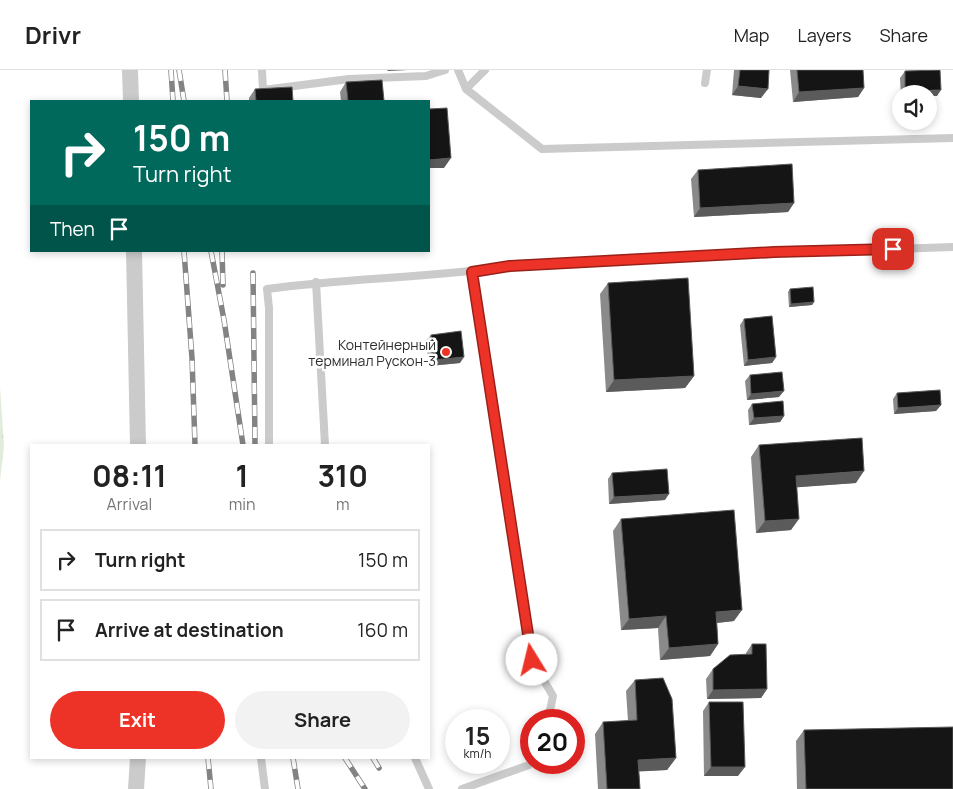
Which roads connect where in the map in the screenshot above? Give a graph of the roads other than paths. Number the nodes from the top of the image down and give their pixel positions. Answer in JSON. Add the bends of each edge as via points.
{"nodes":[{"id":1,"x":130,"y":70,"type":"edge"},
{"id":2,"x":262,"y":70,"type":"edge"},
{"id":3,"x":348,"y":70,"type":"edge"},
{"id":4,"x":445,"y":70,"type":"edge"},
{"id":5,"x":458,"y":70,"type":"edge"},
{"id":6,"x":485,"y":70,"type":"edge"},
{"id":7,"x":707,"y":70,"type":"edge"},
{"id":8,"x":349,"y":79,"type":"junction"},
{"id":9,"x":705,"y":83,"type":"dead end"},
{"id":10,"x":466,"y":89,"type":"junction"},
{"id":11,"x":131,"y":100,"type":"edge"},
{"id":12,"x":953,"y":138,"type":"edge"},
{"id":13,"x":953,"y":247,"type":"edge"},
{"id":14,"x":134,"y":252,"type":"edge"},
{"id":15,"x":472,"y":272,"type":"junction"},
{"id":16,"x":316,"y":282,"type":"junction"},
{"id":17,"x":138,"y":444,"type":"edge"},
{"id":18,"x":269,"y":444,"type":"edge"},
{"id":19,"x":325,"y":444,"type":"edge"},
{"id":20,"x":550,"y":709,"type":"edge"},
{"id":21,"x":138,"y":759,"type":"edge"},
{"id":22,"x":261,"y":759,"type":"edge"},
{"id":23,"x":415,"y":759,"type":"edge"},
{"id":24,"x":520,"y":768,"type":"edge"},
{"id":25,"x":136,"y":789,"type":"edge"},
{"id":26,"x":265,"y":789,"type":"edge"},
{"id":27,"x":429,"y":789,"type":"edge"},
{"id":28,"x":462,"y":789,"type":"edge"}],
"edges":[{"from":1,"to":11,"type":"street"},
{"from":2,"to":8,"type":"lane","via":[[263,90]]},
{"from":3,"to":8,"type":"lane"},
{"from":4,"to":8,"type":"lane","via":[[426,76]]},
{"from":5,"to":10,"type":"lane"},
{"from":6,"to":10,"type":"lane"},
{"from":7,"to":9,"type":"lane"},
{"from":10,"to":12,"type":"lane","via":[[542,150]]},
{"from":13,"to":15,"type":"lane","via":[[510,266]]},
{"from":14,"to":17,"type":"street"},
{"from":15,"to":16,"type":"lane"},
{"from":15,"to":20,"type":"lane","via":[[532,660],[553,696]]},
{"from":16,"to":18,"type":"lane","via":[[268,289]]},
{"from":16,"to":19,"type":"lane"},
{"from":21,"to":25,"type":"street"},
{"from":22,"to":26,"type":"lane"},
{"from":23,"to":27,"type":"lane"},
{"from":24,"to":28,"type":"lane"}]}
